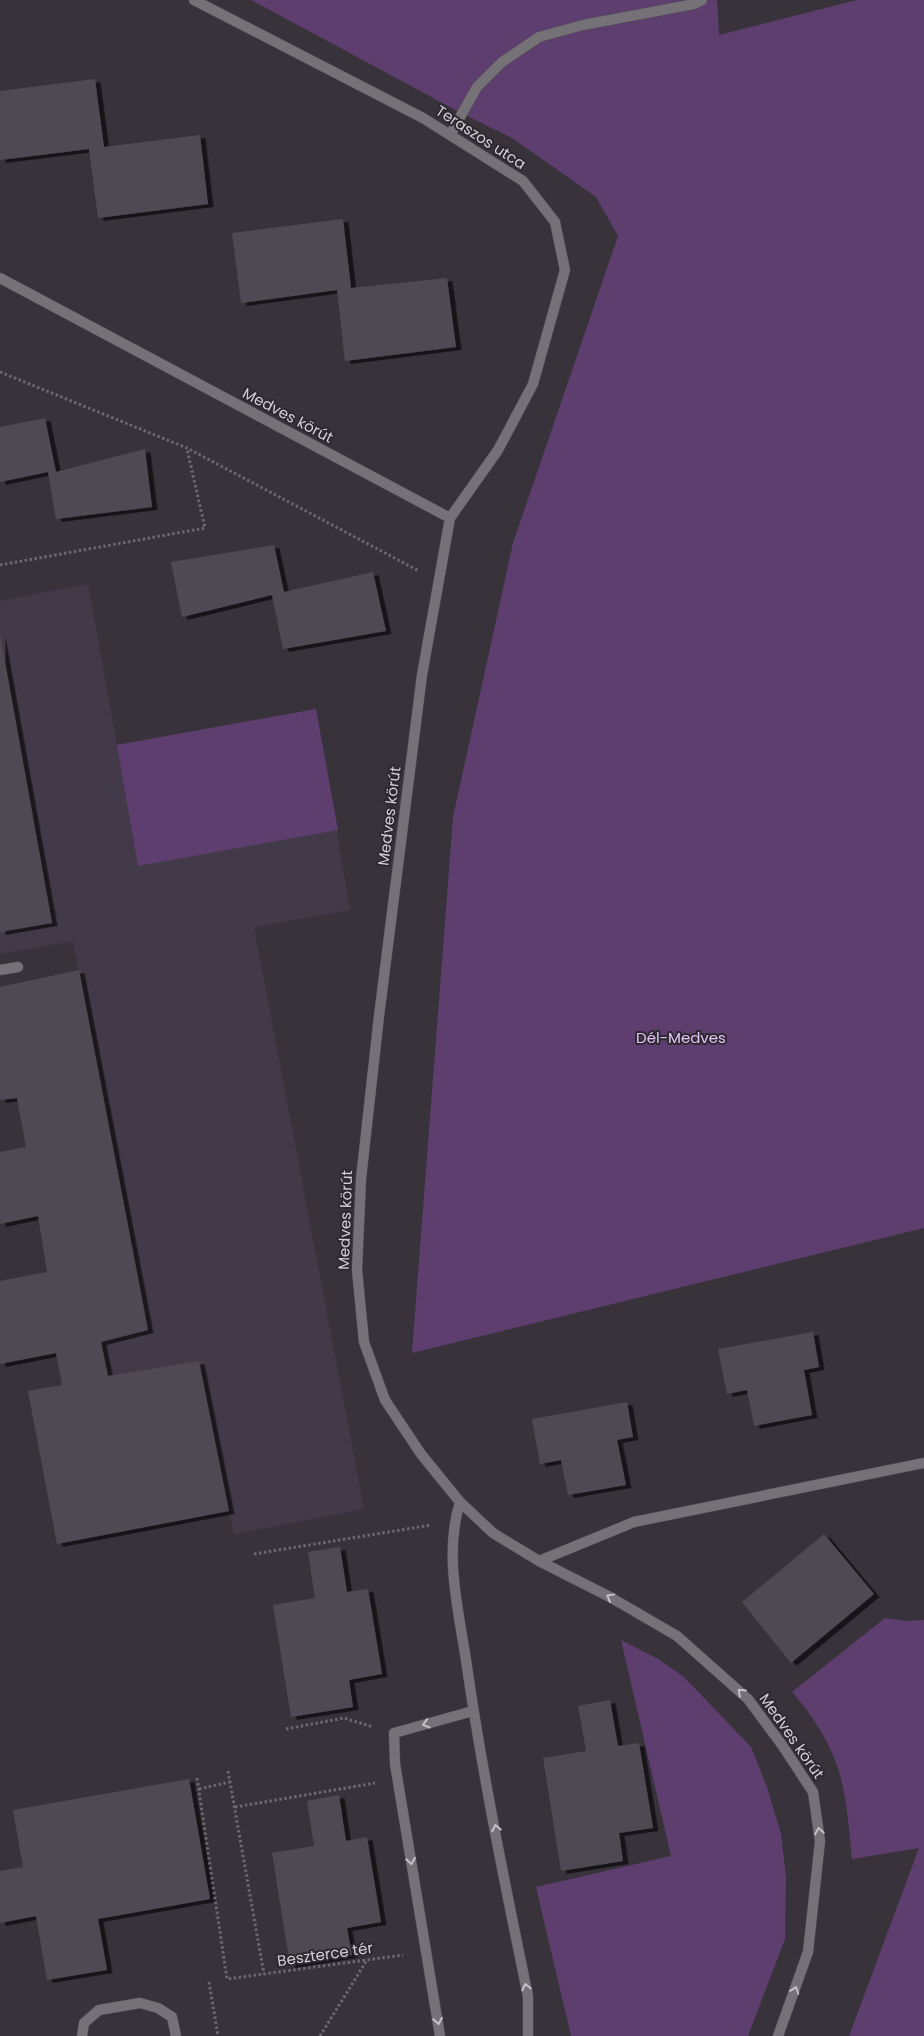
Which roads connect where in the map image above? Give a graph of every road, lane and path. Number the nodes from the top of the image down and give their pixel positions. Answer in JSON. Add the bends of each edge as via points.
{"nodes":[{"id":1,"x":194,"y":0,"type":"edge"},
{"id":2,"x":702,"y":0,"type":"edge"},
{"id":3,"x":450,"y":135,"type":"junction"},
{"id":4,"x":0,"y":278,"type":"edge"},
{"id":5,"x":0,"y":372,"type":"edge"},
{"id":6,"x":187,"y":448,"type":"junction"},
{"id":7,"x":450,"y":518,"type":"junction"},
{"id":8,"x":0,"y":564,"type":"edge"},
{"id":9,"x":439,"y":582,"type":"junction"},
{"id":10,"x":18,"y":967,"type":"dead end"},
{"id":11,"x":0,"y":970,"type":"edge"},
{"id":12,"x":924,"y":1463,"type":"edge"},
{"id":13,"x":460,"y":1502,"type":"junction"},
{"id":14,"x":454,"y":1522,"type":"junction"},
{"id":15,"x":254,"y":1554,"type":"dead end"},
{"id":16,"x":539,"y":1561,"type":"junction"},
{"id":17,"x":473,"y":1711,"type":"junction"},
{"id":18,"x":286,"y":1729,"type":"dead end"},
{"id":19,"x":394,"y":1733,"type":"junction"},
{"id":20,"x":228,"y":1771,"type":"dead end"},
{"id":21,"x":197,"y":1778,"type":"dead end"},
{"id":22,"x":398,"y":1779,"type":"junction"},
{"id":23,"x":230,"y":1782,"type":"junction"},
{"id":24,"x":200,"y":1789,"type":"junction"},
{"id":25,"x":235,"y":1807,"type":"junction"},
{"id":26,"x":426,"y":1953,"type":"junction"},
{"id":27,"x":367,"y":1959,"type":"junction"},
{"id":28,"x":264,"y":1974,"type":"junction"},
{"id":29,"x":209,"y":1982,"type":"dead end"},
{"id":30,"x":82,"y":2036,"type":"edge"},
{"id":31,"x":176,"y":2036,"type":"edge"},
{"id":32,"x":218,"y":2036,"type":"edge"},
{"id":33,"x":320,"y":2036,"type":"edge"},
{"id":34,"x":440,"y":2036,"type":"edge"},
{"id":35,"x":528,"y":2036,"type":"edge"},
{"id":36,"x":778,"y":2036,"type":"edge"}],
"edges":[{"from":1,"to":3,"type":"street","name":"Teraszos utca"},
{"from":2,"to":3,"type":"street","via":[[539,37],[502,62],[477,87]]},
{"from":3,"to":7,"type":"street","name":"Teraszos utca","via":[[523,181],[555,222],[566,270],[533,384],[498,450]]},
{"from":4,"to":7,"type":"street","name":"Medves körút"},
{"from":5,"to":6,"type":"path"},
{"from":6,"to":8,"type":"path","via":[[205,528]]},
{"from":6,"to":9,"type":"path"},
{"from":7,"to":9,"type":"street","name":"Medves körút"},
{"from":9,"to":13,"type":"street","name":"Medves körút","via":[[422,675],[380,1007],[361,1179],[357,1270],[364,1342],[385,1400],[421,1454]]},
{"from":10,"to":11,"type":"street"},
{"from":12,"to":16,"type":"street","via":[[634,1522]]},
{"from":13,"to":14,"type":"street"},
{"from":13,"to":16,"type":"street","name":"Medves körút","via":[[493,1533]]},
{"from":14,"to":15,"type":"path"},
{"from":14,"to":17,"type":"street","via":[[454,1577]]},
{"from":36,"to":16,"type":"street","name":"Medves körút","one_way":true,"via":[[808,1952],[820,1841],[813,1792],[748,1699],[677,1636]]},
{"from":17,"to":19,"type":"street","one_way":true},
{"from":35,"to":17,"type":"street","one_way":true,"via":[[528,1996]]},
{"from":18,"to":19,"type":"path","via":[[344,1718]]},
{"from":19,"to":22,"type":"street"},
{"from":20,"to":23,"type":"path"},
{"from":21,"to":24,"type":"path"},
{"from":22,"to":25,"type":"path"},
{"from":22,"to":26,"type":"street","one_way":true},
{"from":23,"to":24,"type":"path"},
{"from":23,"to":25,"type":"path"},
{"from":24,"to":28,"type":"path","name":"Beszterce tér","via":[[227,1979]]},
{"from":25,"to":28,"type":"path"},
{"from":26,"to":27,"type":"path","name":"Beszterce tér"},
{"from":26,"to":34,"type":"street","one_way":true},
{"from":27,"to":28,"type":"path","name":"Beszterce tér"},
{"from":27,"to":33,"type":"path"},
{"from":29,"to":32,"type":"path"},
{"from":30,"to":31,"type":"street","via":[[84,2023],[99,2010],[140,2003],[158,2008],[172,2017]]}]}
